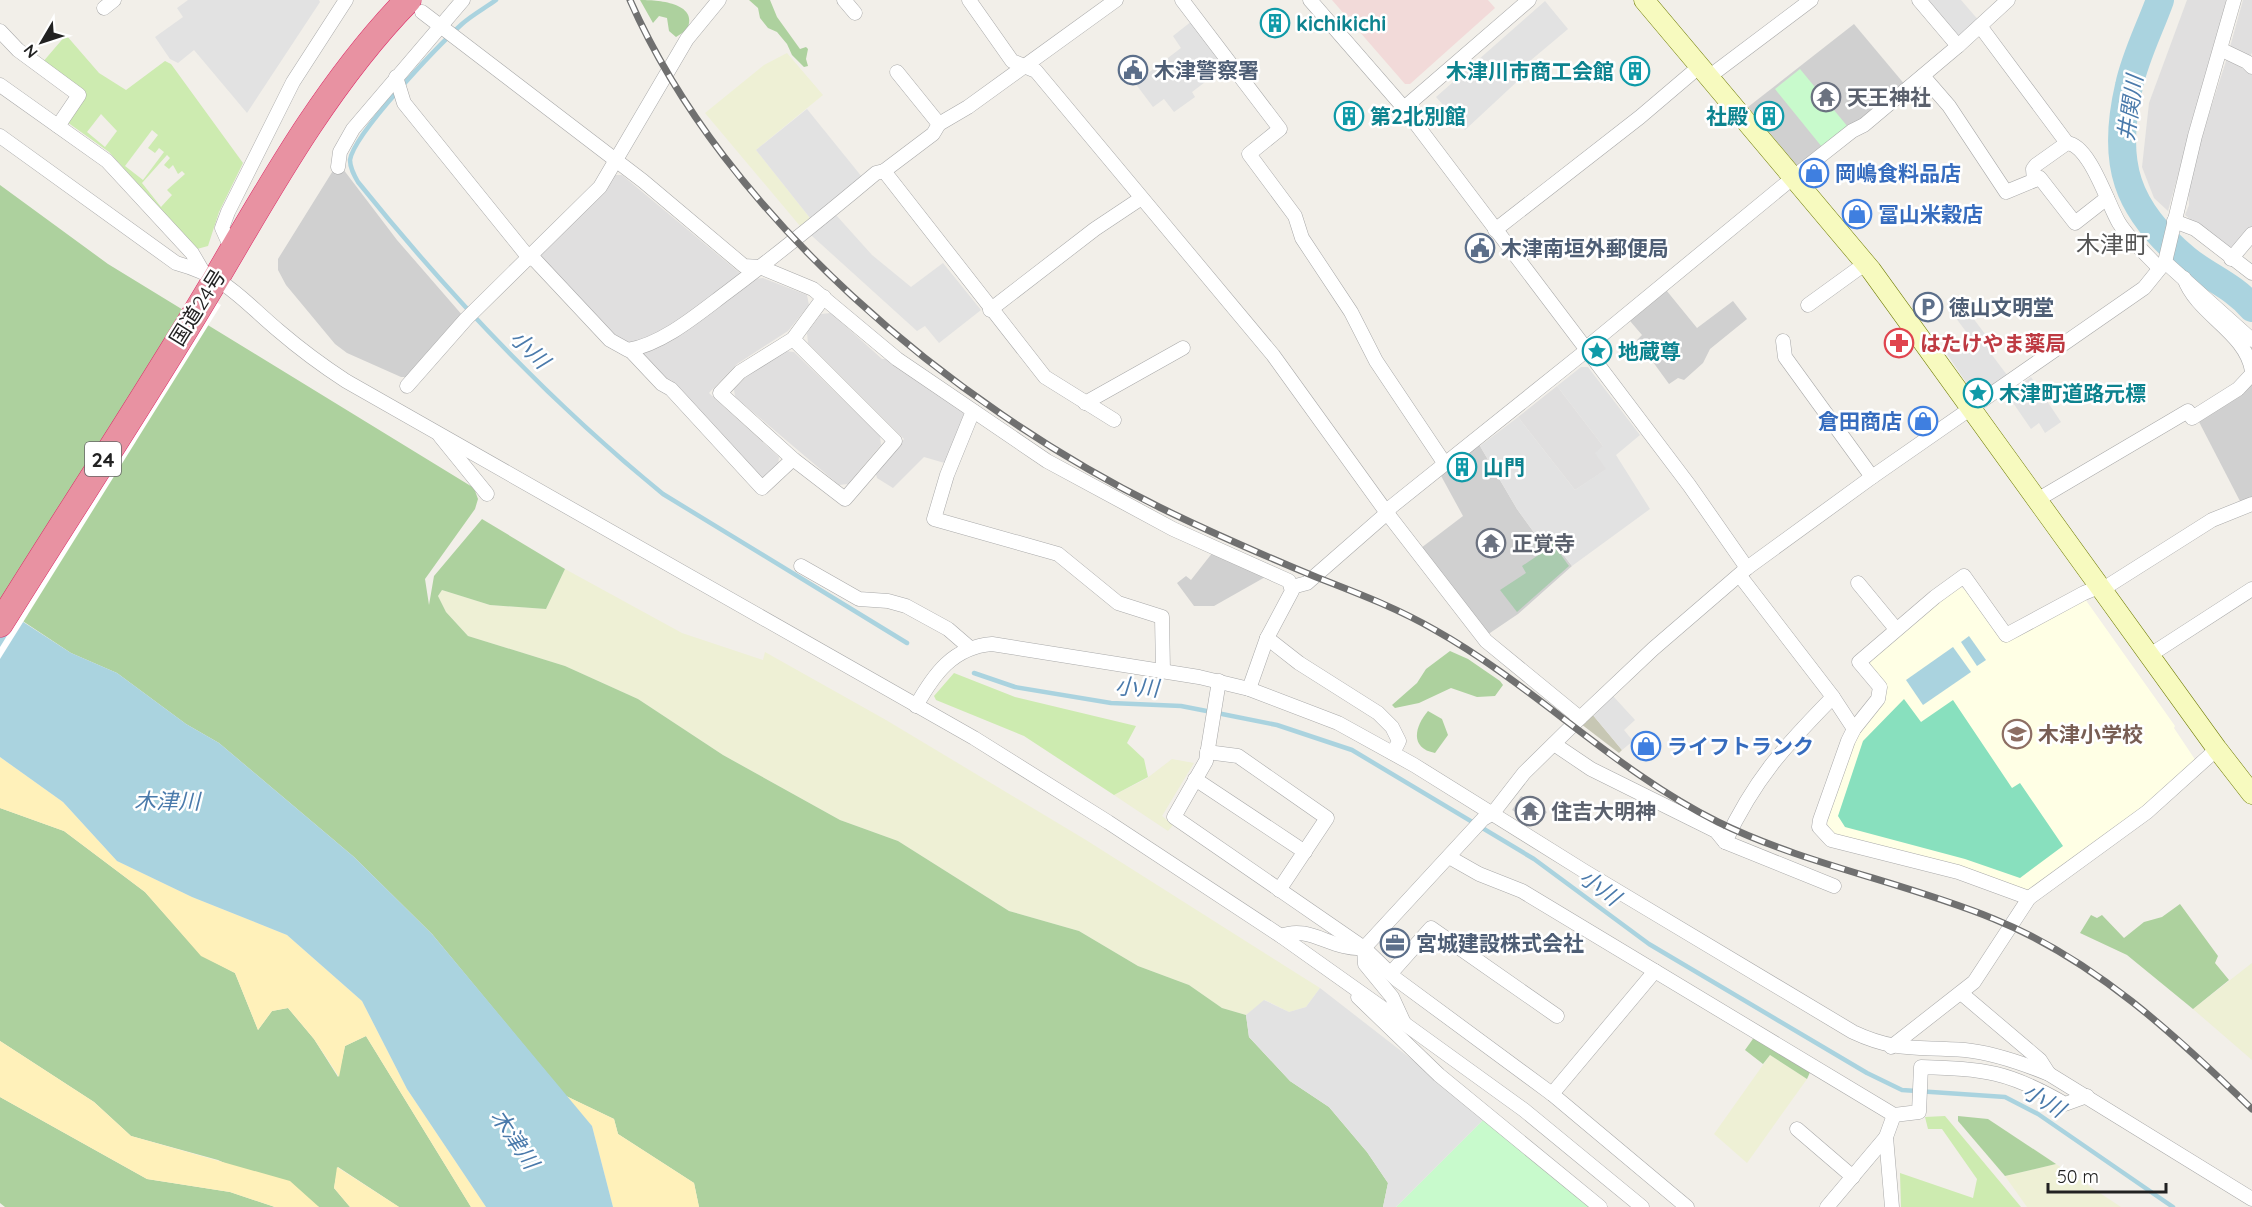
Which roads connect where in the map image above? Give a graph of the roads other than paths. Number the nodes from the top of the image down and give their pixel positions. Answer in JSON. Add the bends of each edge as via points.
{"nodes":[{"id":1,"x":346,"y":0,"type":"edge"},
{"id":2,"x":464,"y":0,"type":"edge"},
{"id":3,"x":719,"y":0,"type":"edge"},
{"id":4,"x":844,"y":0,"type":"edge"},
{"id":5,"x":969,"y":0,"type":"edge"},
{"id":6,"x":1116,"y":0,"type":"edge"},
{"id":7,"x":1182,"y":0,"type":"edge"},
{"id":8,"x":1310,"y":0,"type":"edge"},
{"id":9,"x":1529,"y":0,"type":"edge"},
{"id":10,"x":1644,"y":0,"type":"edge"},
{"id":11,"x":1811,"y":0,"type":"edge"},
{"id":12,"x":1918,"y":0,"type":"edge"},
{"id":13,"x":2008,"y":0,"type":"edge"},
{"id":14,"x":2234,"y":0,"type":"edge"},
{"id":15,"x":415,"y":6,"type":"edge"},
{"id":16,"x":855,"y":13,"type":"dead end"},
{"id":17,"x":1980,"y":26,"type":"junction"},
{"id":18,"x":443,"y":28,"type":"junction"},
{"id":19,"x":0,"y":31,"type":"edge"},
{"id":20,"x":1958,"y":46,"type":"junction"},
{"id":21,"x":2222,"y":51,"type":"junction"},
{"id":22,"x":2250,"y":62,"type":"edge"},
{"id":23,"x":1023,"y":68,"type":"junction"},
{"id":24,"x":1705,"y":71,"type":"junction"},
{"id":25,"x":897,"y":72,"type":"dead end"},
{"id":26,"x":1923,"y":76,"type":"junction"},
{"id":27,"x":397,"y":79,"type":"junction"},
{"id":28,"x":0,"y":85,"type":"edge"},
{"id":29,"x":1404,"y":108,"type":"junction"},
{"id":30,"x":939,"y":124,"type":"junction"},
{"id":31,"x":57,"y":126,"type":"junction"},
{"id":32,"x":0,"y":136,"type":"edge"},
{"id":33,"x":2067,"y":143,"type":"junction"},
{"id":34,"x":617,"y":161,"type":"junction"},
{"id":35,"x":338,"y":167,"type":"dead end"},
{"id":36,"x":884,"y":171,"type":"junction"},
{"id":37,"x":1795,"y":176,"type":"junction"},
{"id":38,"x":2034,"y":180,"type":"junction"},
{"id":39,"x":2108,"y":198,"type":"junction"},
{"id":40,"x":1140,"y":199,"type":"junction"},
{"id":41,"x":2175,"y":224,"type":"junction"},
{"id":42,"x":1495,"y":230,"type":"junction"},
{"id":43,"x":2252,"y":234,"type":"edge"},
{"id":44,"x":232,"y":250,"type":"junction"},
{"id":45,"x":530,"y":257,"type":"junction"},
{"id":46,"x":2231,"y":259,"type":"junction"},
{"id":47,"x":1866,"y":263,"type":"junction"},
{"id":48,"x":2163,"y":263,"type":"junction"},
{"id":49,"x":760,"y":267,"type":"junction"},
{"id":50,"x":2250,"y":275,"type":"edge"},
{"id":51,"x":2184,"y":278,"type":"junction"},
{"id":52,"x":208,"y":281,"type":"junction"},
{"id":53,"x":824,"y":297,"type":"junction"},
{"id":54,"x":1808,"y":305,"type":"dead end"},
{"id":55,"x":990,"y":309,"type":"junction"},
{"id":56,"x":793,"y":339,"type":"junction"},
{"id":57,"x":2252,"y":340,"type":"edge"},
{"id":58,"x":1783,"y":341,"type":"dead end"},
{"id":59,"x":1182,"y":348,"type":"dead end"},
{"id":60,"x":1587,"y":349,"type":"junction"},
{"id":61,"x":630,"y":350,"type":"junction"},
{"id":62,"x":2252,"y":372,"type":"edge"},
{"id":63,"x":406,"y":386,"type":"dead end"},
{"id":64,"x":1085,"y":403,"type":"junction"},
{"id":65,"x":1972,"y":410,"type":"junction"},
{"id":66,"x":973,"y":411,"type":"junction"},
{"id":67,"x":1114,"y":420,"type":"dead end"},
{"id":68,"x":435,"y":430,"type":"junction"},
{"id":69,"x":793,"y":459,"type":"junction"},
{"id":70,"x":1445,"y":464,"type":"junction"},
{"id":71,"x":1872,"y":477,"type":"junction"},
{"id":72,"x":487,"y":494,"type":"dead end"},
{"id":73,"x":2037,"y":500,"type":"junction"},
{"id":74,"x":2244,"y":507,"type":"edge"},
{"id":75,"x":1387,"y":513,"type":"junction"},
{"id":76,"x":801,"y":566,"type":"dead end"},
{"id":77,"x":1743,"y":572,"type":"junction"},
{"id":78,"x":1858,"y":583,"type":"dead end"},
{"id":79,"x":1292,"y":587,"type":"junction"},
{"id":80,"x":2102,"y":588,"type":"junction"},
{"id":81,"x":2252,"y":589,"type":"edge"},
{"id":82,"x":0,"y":624,"type":"edge"},
{"id":83,"x":1896,"y":629,"type":"junction"},
{"id":84,"x":1267,"y":638,"type":"junction"},
{"id":85,"x":970,"y":648,"type":"junction"},
{"id":86,"x":2150,"y":655,"type":"junction"},
{"id":87,"x":1163,"y":671,"type":"junction"},
{"id":88,"x":1219,"y":681,"type":"junction"},
{"id":89,"x":1250,"y":689,"type":"junction"},
{"id":90,"x":1833,"y":697,"type":"junction"},
{"id":91,"x":916,"y":706,"type":"junction"},
{"id":92,"x":1580,"y":718,"type":"junction"},
{"id":93,"x":1854,"y":729,"type":"junction"},
{"id":94,"x":1554,"y":744,"type":"junction"},
{"id":95,"x":2217,"y":749,"type":"junction"},
{"id":96,"x":1207,"y":752,"type":"junction"},
{"id":97,"x":1393,"y":753,"type":"junction"},
{"id":98,"x":1196,"y":779,"type":"junction"},
{"id":99,"x":2251,"y":791,"type":"edge"},
{"id":100,"x":1488,"y":816,"type":"junction"},
{"id":101,"x":1725,"y":842,"type":"junction"},
{"id":102,"x":1305,"y":852,"type":"junction"},
{"id":103,"x":1454,"y":852,"type":"junction"},
{"id":104,"x":1834,"y":886,"type":"dead end"},
{"id":105,"x":1279,"y":890,"type":"junction"},
{"id":106,"x":2029,"y":898,"type":"junction"},
{"id":107,"x":1281,"y":936,"type":"junction"},
{"id":108,"x":1364,"y":948,"type":"junction"},
{"id":109,"x":1655,"y":971,"type":"junction"},
{"id":110,"x":1390,"y":973,"type":"junction"},
{"id":111,"x":1343,"y":980,"type":"junction"},
{"id":112,"x":1961,"y":993,"type":"junction"},
{"id":113,"x":1557,"y":1016,"type":"dead end"},
{"id":114,"x":1405,"y":1024,"type":"junction"},
{"id":115,"x":1892,"y":1047,"type":"junction"},
{"id":116,"x":2049,"y":1074,"type":"junction"},
{"id":117,"x":1552,"y":1094,"type":"junction"},
{"id":118,"x":2087,"y":1096,"type":"junction"},
{"id":119,"x":1894,"y":1115,"type":"junction"},
{"id":120,"x":1797,"y":1129,"type":"dead end"},
{"id":121,"x":1886,"y":1137,"type":"junction"},
{"id":122,"x":1853,"y":1177,"type":"junction"},
{"id":123,"x":2252,"y":1199,"type":"edge"},
{"id":124,"x":1600,"y":1207,"type":"edge"},
{"id":125,"x":1642,"y":1207,"type":"edge"},
{"id":126,"x":1688,"y":1207,"type":"edge"},
{"id":127,"x":1827,"y":1207,"type":"edge"},
{"id":128,"x":1892,"y":1207,"type":"edge"}],
"edges":[{"from":1,"to":44,"type":"street","via":[[292,82],[228,212],[222,228]]},
{"from":2,"to":18,"type":"street"},
{"from":3,"to":34,"type":"street","via":[[682,47]]},
{"from":4,"to":16,"type":"street"},
{"from":5,"to":23,"type":"street","via":[[1012,61]]},
{"from":6,"to":23,"type":"street"},
{"from":7,"to":70,"type":"street","via":[[1280,129],[1249,154],[1295,216],[1302,238],[1351,312],[1376,361]]},
{"from":8,"to":29,"type":"street"},
{"from":9,"to":29,"type":"street"},
{"from":10,"to":24,"type":"street"},
{"from":11,"to":24,"type":"street"},
{"from":12,"to":20,"type":"street"},
{"from":13,"to":17,"type":"street"},
{"from":14,"to":21,"type":"street"},
{"from":15,"to":18,"type":"street"},
{"from":15,"to":44,"type":"highway","name":"国道24号","number":"24","via":[[349,68]]},
{"from":17,"to":20,"type":"street"},
{"from":17,"to":33,"type":"street"},
{"from":18,"to":27,"type":"street"},
{"from":18,"to":34,"type":"street"},
{"from":19,"to":31,"type":"street","via":[[18,50],[79,94]]},
{"from":20,"to":26,"type":"street"},
{"from":21,"to":22,"type":"street"},
{"from":21,"to":41,"type":"street","via":[[2195,136]]},
{"from":23,"to":30,"type":"street"},
{"from":23,"to":40,"type":"street","via":[[1036,71]]},
{"from":24,"to":37,"type":"street"},
{"from":24,"to":42,"type":"street"},
{"from":25,"to":30,"type":"street"},
{"from":26,"to":37,"type":"street"},
{"from":26,"to":38,"type":"street","via":[[1949,106],[2006,192]]},
{"from":27,"to":35,"type":"street","via":[[353,129],[340,152]]},
{"from":27,"to":45,"type":"street","via":[[402,98]]},
{"from":28,"to":31,"type":"street"},
{"from":29,"to":42,"type":"street"},
{"from":30,"to":36,"type":"street","via":[[933,134]]},
{"from":31,"to":52,"type":"street","via":[[107,160],[192,253]]},
{"from":32,"to":52,"type":"street","via":[[176,263]]},
{"from":33,"to":38,"type":"street","via":[[2036,165]]},
{"from":33,"to":39,"type":"street","via":[[2090,163]]},
{"from":34,"to":45,"type":"street","via":[[600,186]]},
{"from":34,"to":49,"type":"street","via":[[744,266]]},
{"from":36,"to":49,"type":"street","via":[[876,173]]},
{"from":36,"to":55,"type":"street"},
{"from":37,"to":47,"type":"street"},
{"from":37,"to":60,"type":"street"},
{"from":38,"to":39,"type":"street","via":[[2040,178],[2075,223]]},
{"from":39,"to":48,"type":"street","via":[[2119,224]]},
{"from":40,"to":55,"type":"street"},
{"from":40,"to":75,"type":"street","via":[[1273,356]]},
{"from":41,"to":46,"type":"street","via":[[2195,229]]},
{"from":41,"to":48,"type":"street"},
{"from":42,"to":60,"type":"street"},
{"from":43,"to":46,"type":"street"},
{"from":44,"to":52,"type":"highway","name":"国道24号","number":"24"},
{"from":45,"to":61,"type":"street","via":[[610,340],[621,349]]},
{"from":45,"to":63,"type":"street","via":[[466,319]]},
{"from":46,"to":50,"type":"street"},
{"from":47,"to":54,"type":"street"},
{"from":47,"to":65,"type":"street"},
{"from":48,"to":51,"type":"street"},
{"from":48,"to":65,"type":"street","via":[[2144,288]]},
{"from":49,"to":53,"type":"street"},
{"from":49,"to":61,"type":"street","via":[[700,312],[657,339]]},
{"from":51,"to":57,"type":"street"},
{"from":51,"to":62,"type":"street","via":[[2194,300],[2246,352]]},
{"from":52,"to":68,"type":"street","via":[[231,286],[282,333],[339,376]]},
{"from":52,"to":82,"type":"highway","name":"国道24号","number":"24"},
{"from":53,"to":56,"type":"street"},
{"from":53,"to":66,"type":"street","via":[[897,359]]},
{"from":55,"to":64,"type":"street","via":[[1045,377]]},
{"from":56,"to":69,"type":"street","via":[[740,372],[720,393]]},
{"from":56,"to":69,"type":"street","via":[[895,441],[845,499]]},
{"from":58,"to":71,"type":"street","via":[[1785,357]]},
{"from":59,"to":64,"type":"street"},
{"from":60,"to":70,"type":"street"},
{"from":60,"to":77,"type":"street","via":[[1689,485]]},
{"from":61,"to":69,"type":"street","via":[[762,488]]},
{"from":62,"to":73,"type":"street","via":[[2238,389],[2192,418],[2187,411]]},
{"from":64,"to":67,"type":"street"},
{"from":65,"to":71,"type":"street"},
{"from":65,"to":73,"type":"street"},
{"from":66,"to":79,"type":"street","via":[[1047,461],[1112,497],[1173,529],[1249,561]]},
{"from":66,"to":87,"type":"street","via":[[934,519],[1058,555],[1118,603],[1162,617]]},
{"from":68,"to":72,"type":"street"},
{"from":68,"to":91,"type":"street"},
{"from":70,"to":75,"type":"street"},
{"from":71,"to":77,"type":"street"},
{"from":73,"to":80,"type":"street"},
{"from":74,"to":80,"type":"street","via":[[2212,520]]},
{"from":75,"to":79,"type":"street","via":[[1307,583]]},
{"from":75,"to":92,"type":"street","via":[[1486,641]]},
{"from":76,"to":85,"type":"street","via":[[859,599],[906,606],[948,629]]},
{"from":77,"to":90,"type":"street"},
{"from":77,"to":92,"type":"street"},
{"from":78,"to":83,"type":"street"},
{"from":79,"to":84,"type":"street"},
{"from":80,"to":83,"type":"street","via":[[2084,593],[2006,635],[1964,576]]},
{"from":80,"to":86,"type":"street"},
{"from":81,"to":86,"type":"street"},
{"from":83,"to":93,"type":"street","via":[[1859,662],[1880,687],[1878,699]]},
{"from":84,"to":89,"type":"street"},
{"from":84,"to":97,"type":"street","via":[[1388,722],[1399,741]]},
{"from":85,"to":87,"type":"street","via":[[1011,646]]},
{"from":85,"to":91,"type":"street","via":[[942,667]]},
{"from":86,"to":95,"type":"street"},
{"from":87,"to":88,"type":"street"},
{"from":88,"to":89,"type":"street"},
{"from":88,"to":96,"type":"street"},
{"from":89,"to":97,"type":"street","via":[[1338,723]]},
{"from":90,"to":93,"type":"street"},
{"from":90,"to":101,"type":"street","via":[[1773,760],[1744,803]]},
{"from":91,"to":107,"type":"street","via":[[1108,822]]},
{"from":92,"to":94,"type":"street"},
{"from":93,"to":106,"type":"street","via":[[1820,820],[1819,827],[1831,840],[1958,872]]},
{"from":94,"to":100,"type":"street"},
{"from":94,"to":101,"type":"street","via":[[1599,774],[1716,831]]},
{"from":95,"to":99,"type":"street"},
{"from":95,"to":106,"type":"street","via":[[2147,812]]},
{"from":96,"to":98,"type":"street"},
{"from":96,"to":102,"type":"street","via":[[1238,756],[1327,818]]},
{"from":97,"to":100,"type":"street"},
{"from":98,"to":102,"type":"street"},
{"from":98,"to":105,"type":"street","via":[[1174,817]]},
{"from":100,"to":103,"type":"street"},
{"from":100,"to":115,"type":"street","via":[[1853,1032]]},
{"from":101,"to":104,"type":"street"},
{"from":102,"to":105,"type":"street"},
{"from":103,"to":108,"type":"street"},
{"from":103,"to":109,"type":"street","via":[[1479,874],[1522,891]]},
{"from":105,"to":108,"type":"street"},
{"from":106,"to":112,"type":"street","via":[[1974,981]]},
{"from":107,"to":108,"type":"street","via":[[1301,931],[1349,950]]},
{"from":107,"to":111,"type":"street"},
{"from":108,"to":110,"type":"street"},
{"from":108,"to":114,"type":"street","via":[[1365,964],[1392,997]]},
{"from":109,"to":117,"type":"street"},
{"from":109,"to":119,"type":"street"},
{"from":110,"to":113,"type":"street","via":[[1431,928]]},
{"from":110,"to":117,"type":"street"},
{"from":111,"to":114,"type":"street"},
{"from":111,"to":124,"type":"street","via":[[1371,1012],[1439,1075]]},
{"from":112,"to":115,"type":"street"},
{"from":112,"to":116,"type":"street","via":[[2040,1060]]},
{"from":114,"to":125,"type":"street","via":[[1524,1110]]},
{"from":115,"to":116,"type":"street","via":[[1966,1050],[2020,1062]]},
{"from":116,"to":118,"type":"street"},
{"from":117,"to":126,"type":"street"},
{"from":118,"to":119,"type":"street","via":[[2065,1104],[2020,1080],[1975,1068],[1921,1067],[1919,1113]]},
{"from":118,"to":123,"type":"street"},
{"from":119,"to":121,"type":"street"},
{"from":120,"to":122,"type":"street"},
{"from":121,"to":122,"type":"street"},
{"from":121,"to":128,"type":"street"},
{"from":122,"to":127,"type":"street"}]}
